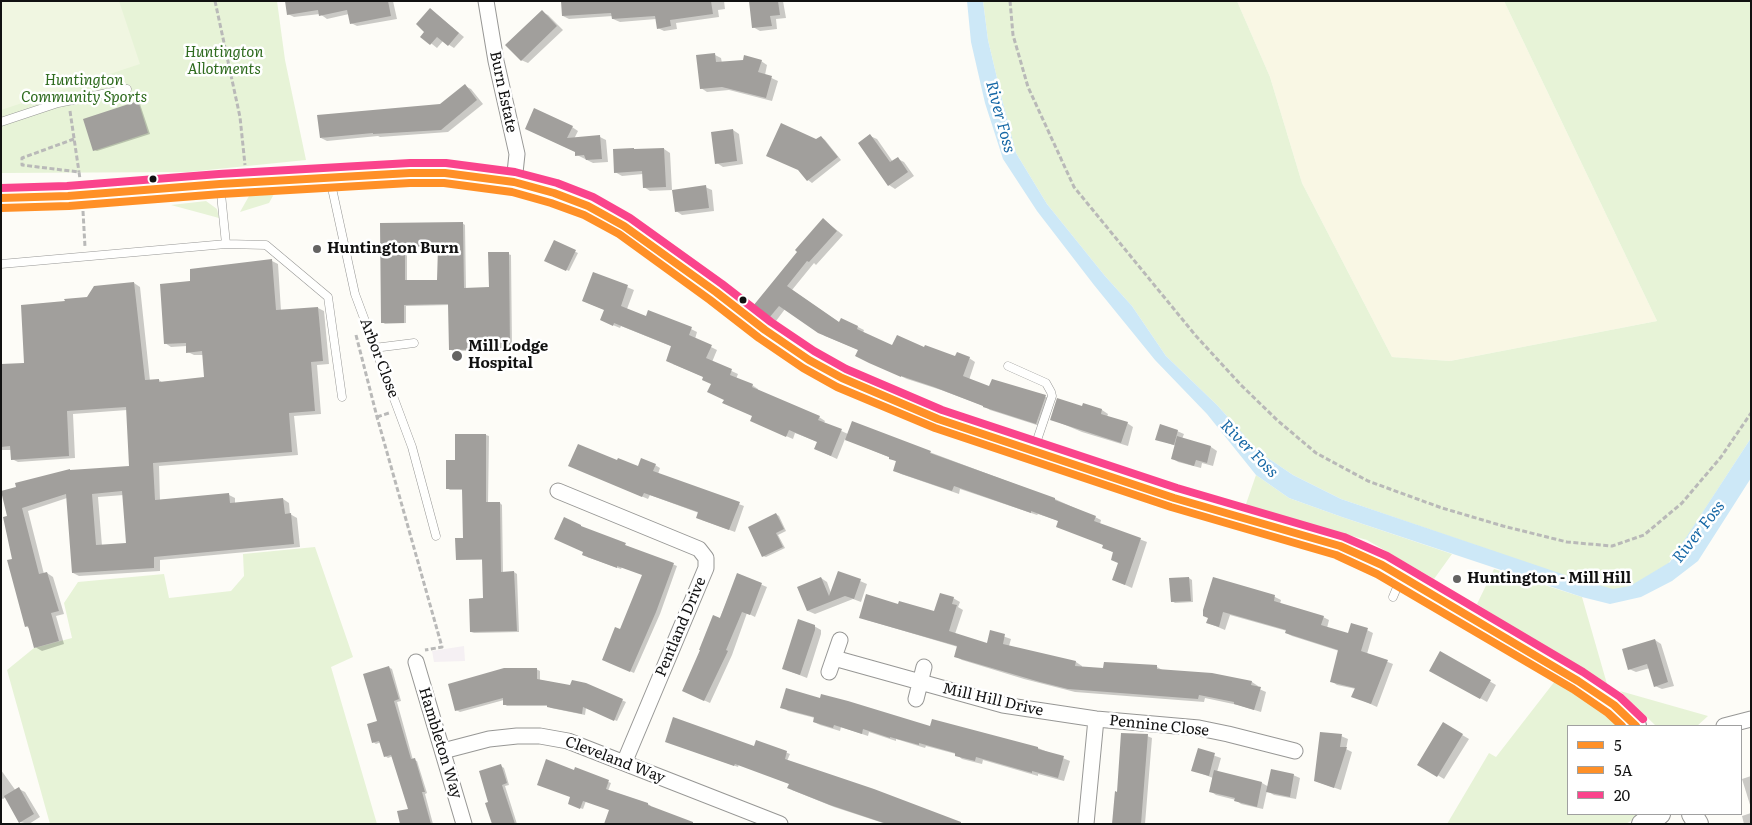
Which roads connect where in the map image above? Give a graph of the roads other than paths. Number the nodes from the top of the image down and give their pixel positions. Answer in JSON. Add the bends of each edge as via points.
{"nodes":[{"id":1,"x":486,"y":1,"type":"edge"},
{"id":2,"x":127,"y":89,"type":"dead end"},
{"id":3,"x":1,"y":122,"type":"edge"},
{"id":4,"x":329,"y":178,"type":"junction"},
{"id":5,"x":514,"y":182,"type":"junction"},
{"id":6,"x":220,"y":184,"type":"junction"},
{"id":7,"x":1,"y":198,"type":"edge"},
{"id":8,"x":226,"y":244,"type":"junction"},
{"id":9,"x":1,"y":264,"type":"edge"},
{"id":10,"x":414,"y":343,"type":"dead end"},
{"id":11,"x":374,"y":348,"type":"junction"},
{"id":12,"x":1008,"y":366,"type":"dead end"},
{"id":13,"x":342,"y":397,"type":"dead end"},
{"id":14,"x":1034,"y":451,"type":"junction"},
{"id":15,"x":558,"y":490,"type":"dead end"},
{"id":16,"x":436,"y":536,"type":"dead end"},
{"id":17,"x":1402,"y":576,"type":"junction"},
{"id":18,"x":1393,"y":597,"type":"dead end"},
{"id":19,"x":840,"y":640,"type":"dead end"},
{"id":20,"x":416,"y":662,"type":"road end"},
{"id":21,"x":922,"y":675,"type":"junction"},
{"id":22,"x":916,"y":699,"type":"dead end"},
{"id":23,"x":1096,"y":719,"type":"junction"},
{"id":24,"x":1751,"y":719,"type":"edge"},
{"id":25,"x":1635,"y":725,"type":"edge"},
{"id":26,"x":1728,"y":725,"type":"edge"},
{"id":27,"x":443,"y":751,"type":"junction"},
{"id":28,"x":1295,"y":751,"type":"dead end"},
{"id":29,"x":624,"y":763,"type":"junction"},
{"id":30,"x":1658,"y":815,"type":"edge"},
{"id":31,"x":464,"y":824,"type":"edge"},
{"id":32,"x":780,"y":824,"type":"edge"},
{"id":33,"x":1086,"y":824,"type":"edge"},
{"id":34,"x":1642,"y":824,"type":"edge"}],
"edges":[{"from":1,"to":5,"type":"street","name":"Burn Estate","via":[[517,154]]},
{"from":2,"to":3,"type":"lane","via":[[69,101]]},
{"from":4,"to":5,"type":"street","via":[[445,173]]},
{"from":4,"to":6,"type":"street"},
{"from":4,"to":11,"type":"lane","name":"Arbor Close","via":[[356,294]]},
{"from":5,"to":14,"type":"street","via":[[588,206],[624,226],[765,330],[842,378],[938,419]]},
{"from":6,"to":7,"type":"street","via":[[81,189]]},
{"from":6,"to":8,"type":"lane"},
{"from":8,"to":9,"type":"lane"},
{"from":8,"to":13,"type":"lane","via":[[266,245],[328,297]]},
{"from":10,"to":11,"type":"lane"},
{"from":11,"to":16,"type":"lane","name":"Arbor Close","via":[[412,448]]},
{"from":12,"to":14,"type":"lane","via":[[1046,383],[1051,392]]},
{"from":14,"to":17,"type":"street","via":[[1174,498],[1340,546]]},
{"from":15,"to":29,"type":"street","name":"Pentland Drive","via":[[699,549],[706,558],[706,568]]},
{"from":17,"to":18,"type":"lane"},
{"from":17,"to":25,"type":"street","via":[[1614,705]]},
{"from":19,"to":21,"type":"street","name":"Mill Hill Drive","via":[[832,665]]},
{"from":20,"to":27,"type":"street","name":"Hambleton Way"},
{"from":21,"to":22,"type":"street"},
{"from":21,"to":23,"type":"street","name":"Mill Hill Drive","via":[[1003,706]]},
{"from":23,"to":28,"type":"street","name":"Pennine Close","via":[[1200,728]]},
{"from":23,"to":33,"type":"street","name":"Pennine Close"},
{"from":24,"to":26,"type":"street"},
{"from":27,"to":29,"type":"street","name":"Cleveland Way","via":[[489,739],[540,736],[568,741]]},
{"from":27,"to":31,"type":"street","name":"Hambleton Way"},
{"from":29,"to":32,"type":"street","name":"Cleveland Way"},
{"from":30,"to":34,"type":"street"}]}
